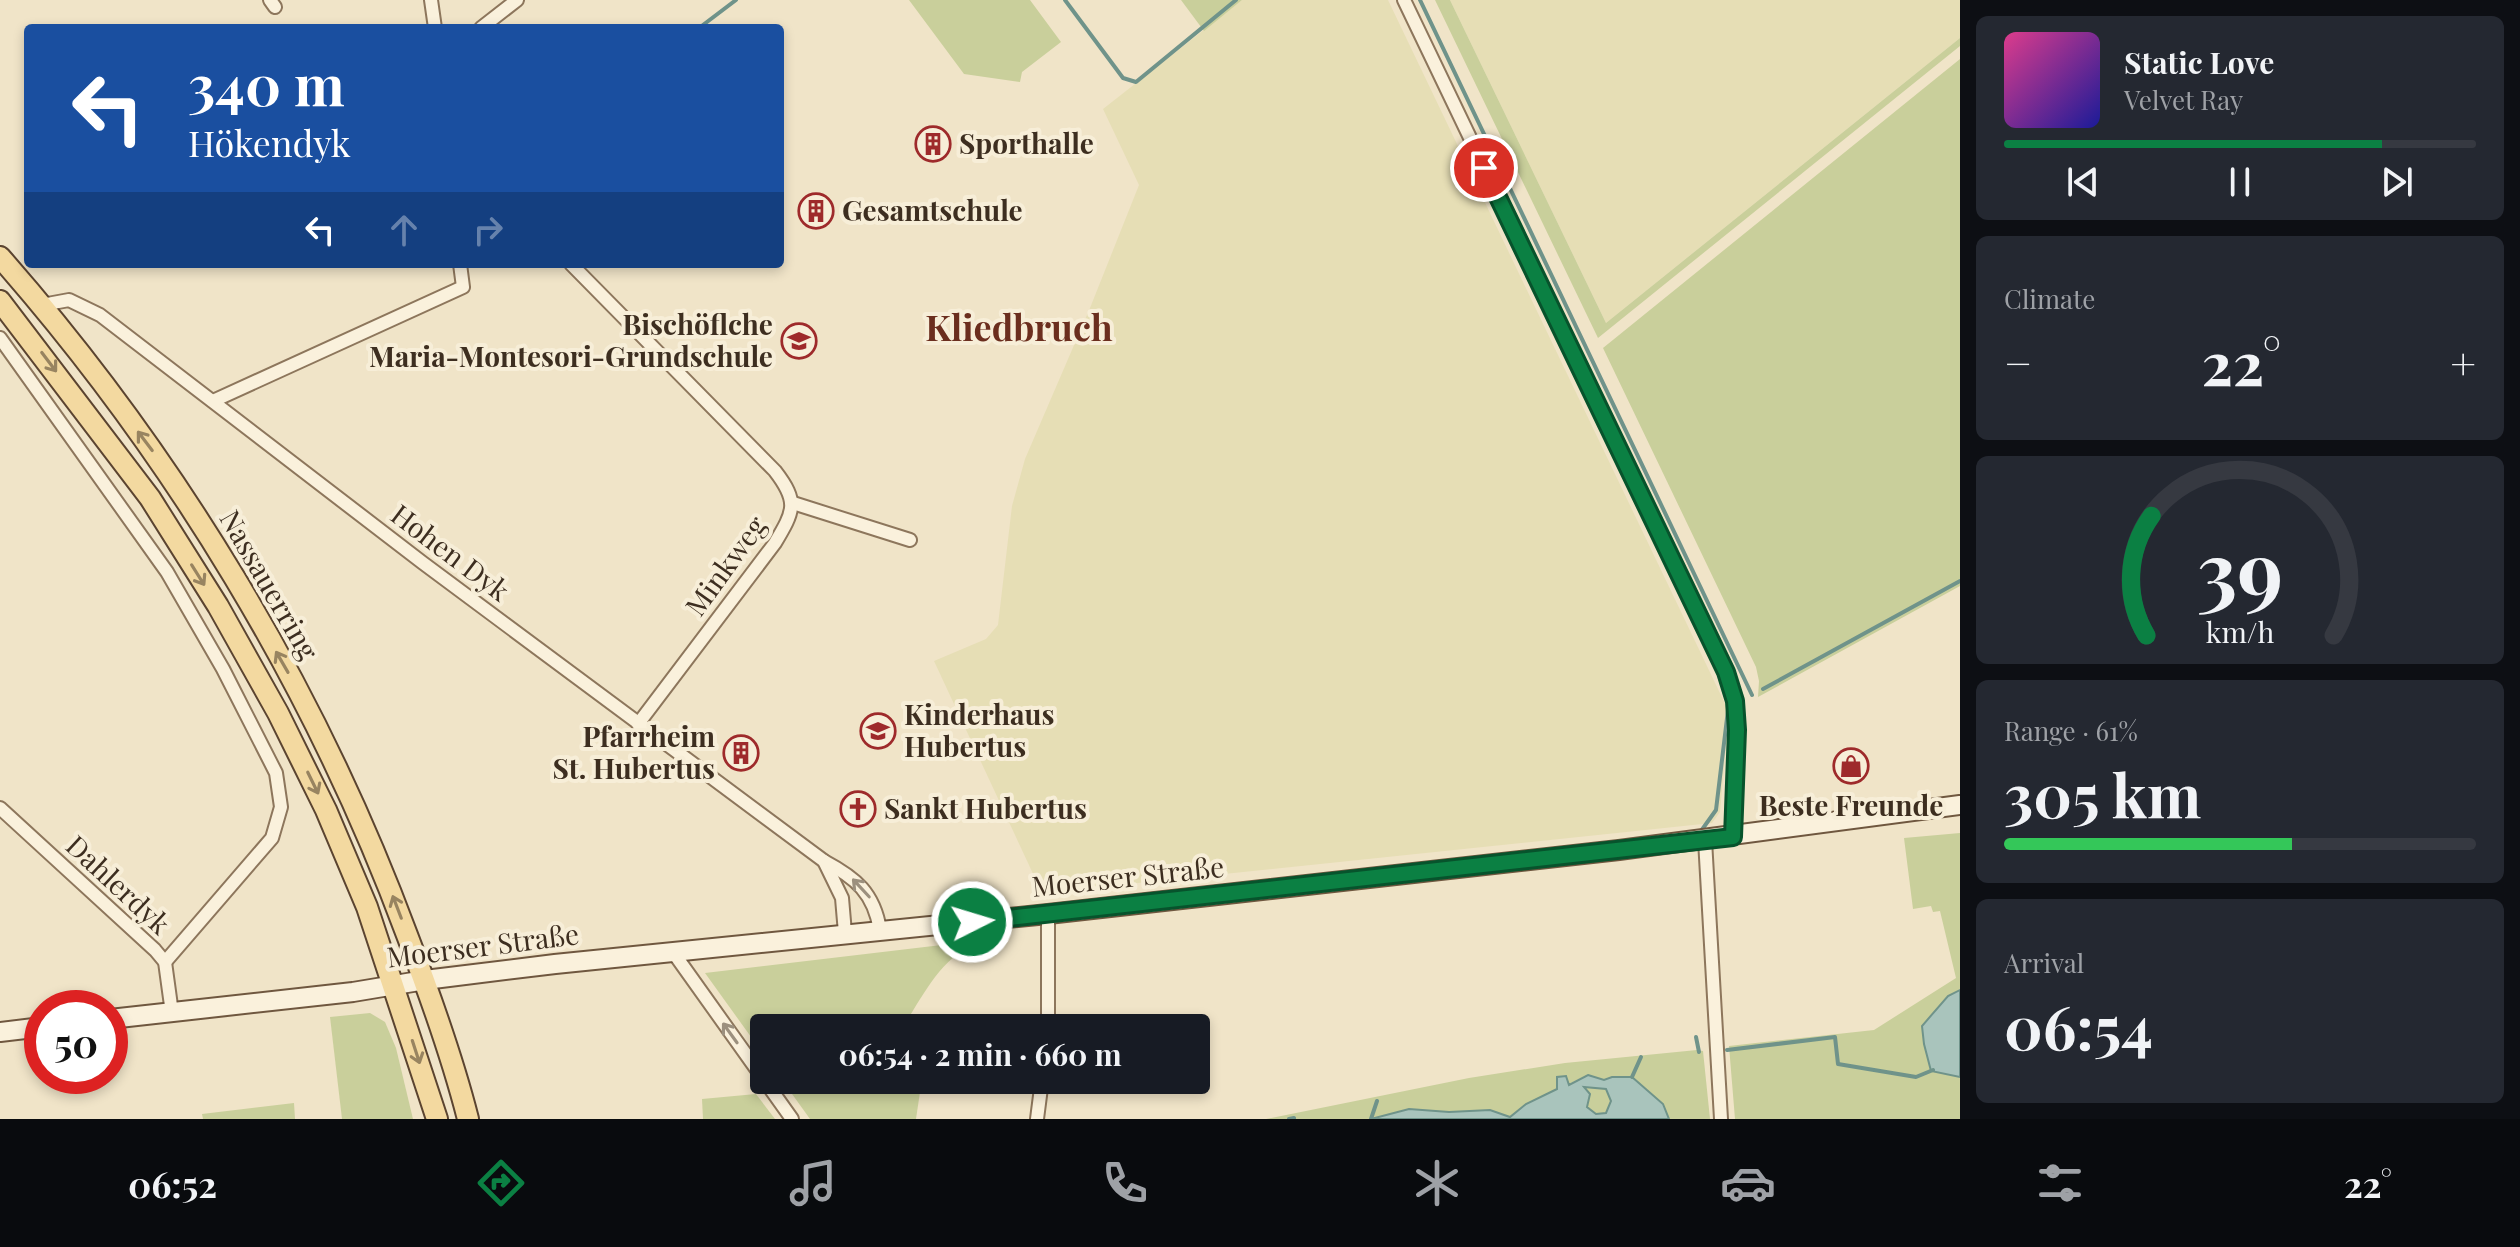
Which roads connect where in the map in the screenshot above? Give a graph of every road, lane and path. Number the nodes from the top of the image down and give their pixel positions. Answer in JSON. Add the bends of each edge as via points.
{"nodes":[{"id":1,"x":431,"y":0,"type":"edge"},
{"id":2,"x":517,"y":0,"type":"edge"},
{"id":3,"x":1404,"y":0,"type":"edge"},
{"id":4,"x":434,"y":24,"type":"edge"},
{"id":5,"x":486,"y":24,"type":"edge"},
{"id":6,"x":0,"y":257,"type":"edge"},
{"id":7,"x":461,"y":268,"type":"edge"},
{"id":8,"x":575,"y":268,"type":"edge"},
{"id":9,"x":0,"y":301,"type":"edge"},
{"id":10,"x":42,"y":305,"type":"junction"},
{"id":11,"x":0,"y":338,"type":"edge"},
{"id":12,"x":213,"y":401,"type":"junction"},
{"id":13,"x":793,"y":503,"type":"junction"},
{"id":14,"x":910,"y":540,"type":"dead end"},
{"id":15,"x":638,"y":724,"type":"junction"},
{"id":16,"x":1960,"y":805,"type":"edge"},
{"id":17,"x":0,"y":808,"type":"edge"},
{"id":18,"x":1733,"y":837,"type":"junction"},
{"id":19,"x":1705,"y":840,"type":"junction"},
{"id":20,"x":824,"y":861,"type":"junction"},
{"id":21,"x":1048,"y":914,"type":"junction"},
{"id":22,"x":880,"y":930,"type":"junction"},
{"id":23,"x":845,"y":933,"type":"junction"},
{"id":24,"x":673,"y":952,"type":"junction"},
{"id":25,"x":165,"y":962,"type":"junction"},
{"id":26,"x":425,"y":980,"type":"junction"},
{"id":27,"x":393,"y":986,"type":"junction"},
{"id":28,"x":172,"y":1013,"type":"junction"},
{"id":29,"x":1048,"y":1014,"type":"edge"},
{"id":30,"x":128,"y":1017,"type":"edge"},
{"id":31,"x":24,"y":1029,"type":"edge"},
{"id":32,"x":0,"y":1032,"type":"edge"},
{"id":33,"x":1040,"y":1094,"type":"edge"},
{"id":34,"x":437,"y":1119,"type":"edge"},
{"id":35,"x":468,"y":1119,"type":"edge"},
{"id":36,"x":792,"y":1119,"type":"edge"},
{"id":37,"x":1037,"y":1119,"type":"edge"},
{"id":38,"x":1721,"y":1119,"type":"edge"}],
"edges":[{"from":1,"to":4,"type":"street"},
{"from":2,"to":5,"type":"street"},
{"from":3,"to":18,"type":"street","via":[[1726,672],[1737,730]]},
{"from":6,"to":10,"type":"main road","name":"Nassauerring"},
{"from":7,"to":12,"type":"street","via":[[463,287]]},
{"from":8,"to":13,"type":"street","name":"Minkweg","via":[[775,471]]},
{"from":9,"to":27,"type":"main road","name":"Nassauerring","one_way":true,"via":[[150,498],[233,633],[326,810]]},
{"from":10,"to":12,"type":"street","name":"Hohen Dyk","via":[[69,300],[100,315]]},
{"from":26,"to":10,"type":"main road","name":"Nassauerring","one_way":true,"via":[[356,810],[302,698],[180,488]]},
{"from":11,"to":25,"type":"street","via":[[167,572],[276,773],[281,807],[272,838]]},
{"from":12,"to":15,"type":"street","name":"Hohen Dyk"},
{"from":13,"to":14,"type":"street"},
{"from":13,"to":15,"type":"street","name":"Minkweg","via":[[775,543]]},
{"from":15,"to":20,"type":"street","name":"Hohen Dyk"},
{"from":16,"to":18,"type":"main road","name":"Moerser Straße"},
{"from":17,"to":25,"type":"street","name":"Dahlerdyk"},
{"from":18,"to":19,"type":"main road","name":"Moerser Straße"},
{"from":19,"to":21,"type":"main road","name":"Moerser Straße"},
{"from":19,"to":38,"type":"street"},
{"from":22,"to":20,"type":"street","name":"Hohen Dyk","one_way":true,"via":[[870,898],[855,880]]},
{"from":20,"to":23,"type":"street","name":"Hohen Dyk","via":[[842,898]]},
{"from":21,"to":22,"type":"main road","name":"Moerser Straße"},
{"from":21,"to":29,"type":"street"},
{"from":22,"to":23,"type":"main road","name":"Moerser Straße"},
{"from":23,"to":24,"type":"main road","name":"Moerser Straße"},
{"from":24,"to":26,"type":"main road","name":"Moerser Straße"},
{"from":36,"to":24,"type":"street","one_way":true},
{"from":25,"to":28,"type":"street","name":"Dahlerdyk"},
{"from":26,"to":27,"type":"main road","name":"Moerser Straße"},
{"from":26,"to":35,"type":"main road","name":"Nassauerring"},
{"from":27,"to":28,"type":"main road","name":"Moerser Straße"},
{"from":27,"to":34,"type":"main road","name":"Nassauerring","one_way":true},
{"from":28,"to":30,"type":"main road","name":"Moerser Straße"},
{"from":31,"to":32,"type":"main road"},
{"from":33,"to":37,"type":"street"}]}
